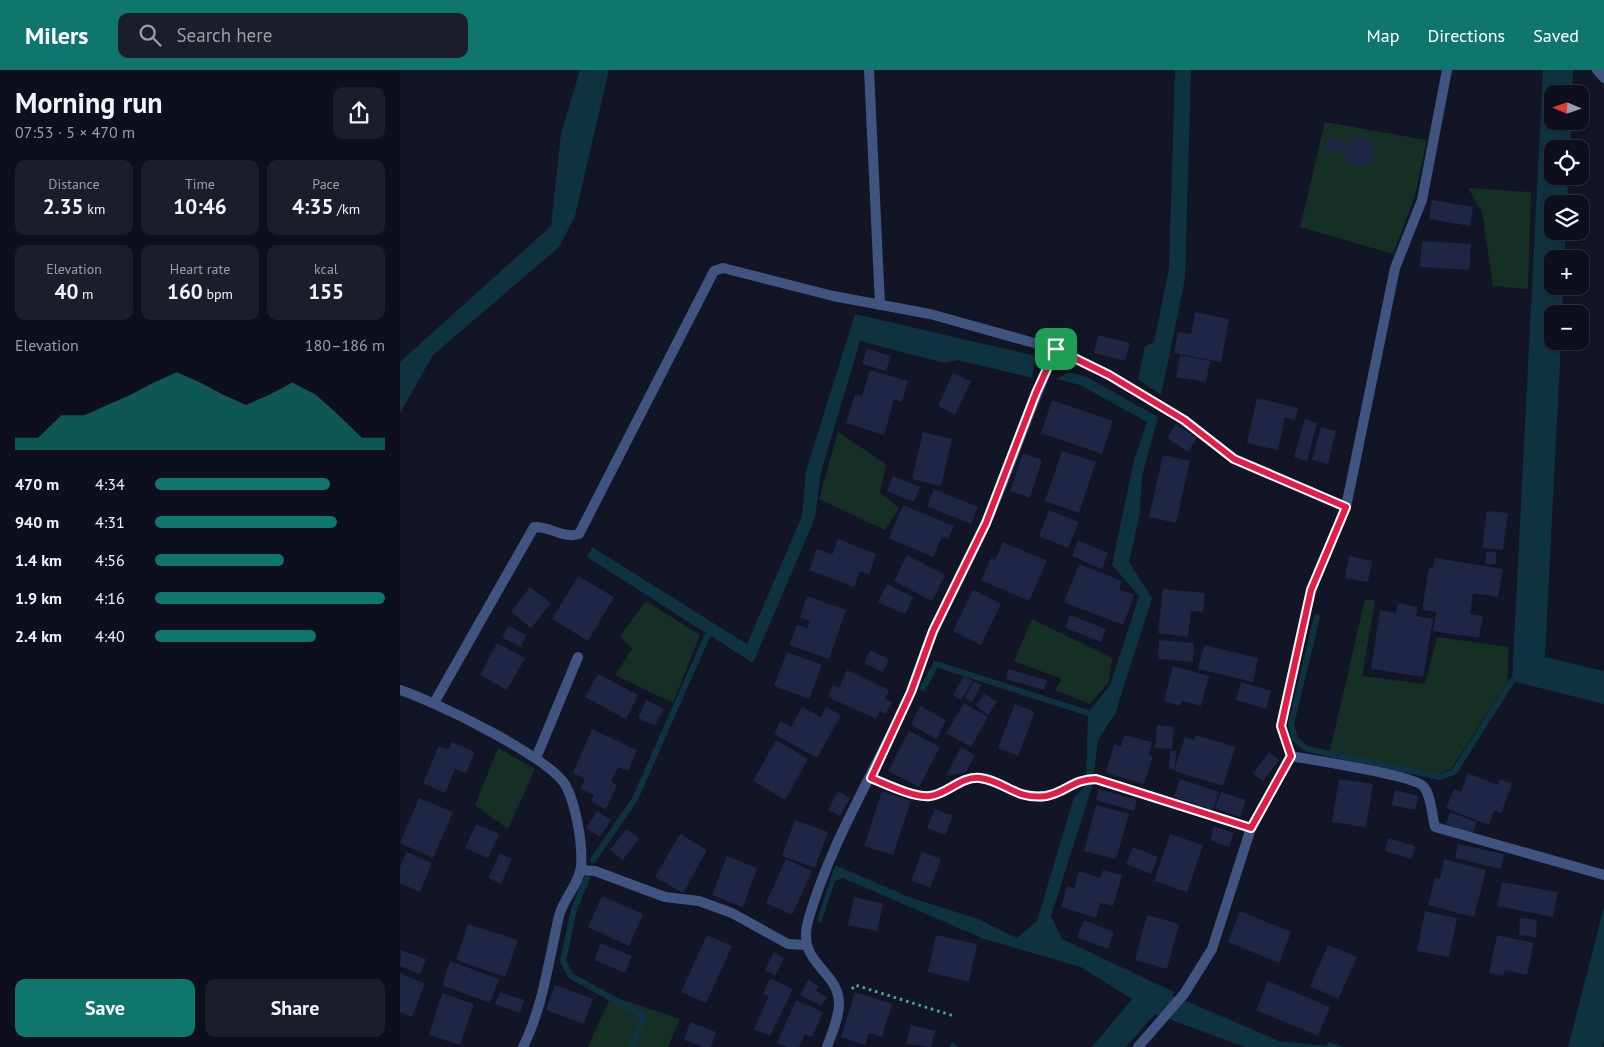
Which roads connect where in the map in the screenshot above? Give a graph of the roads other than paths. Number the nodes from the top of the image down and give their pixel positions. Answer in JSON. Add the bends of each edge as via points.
{"nodes":[{"id":1,"x":869,"y":70,"type":"edge"},
{"id":2,"x":1447,"y":70,"type":"edge"},
{"id":3,"x":1597,"y":70,"type":"edge"},
{"id":4,"x":1604,"y":78,"type":"edge"},
{"id":5,"x":880,"y":304,"type":"junction"},
{"id":6,"x":1056,"y":349,"type":"junction"},
{"id":7,"x":1346,"y":507,"type":"junction"},
{"id":8,"x":578,"y":656,"type":"dead end"},
{"id":9,"x":400,"y":690,"type":"edge"},
{"id":10,"x":434,"y":704,"type":"junction"},
{"id":11,"x":1291,"y":756,"type":"junction"},
{"id":12,"x":536,"y":758,"type":"junction"},
{"id":13,"x":871,"y":778,"type":"junction"},
{"id":14,"x":1251,"y":828,"type":"junction"},
{"id":15,"x":581,"y":870,"type":"junction"},
{"id":16,"x":1604,"y":875,"type":"edge"},
{"id":17,"x":805,"y":945,"type":"junction"},
{"id":18,"x":523,"y":1047,"type":"edge"},
{"id":19,"x":827,"y":1047,"type":"edge"},
{"id":20,"x":1138,"y":1047,"type":"edge"}],
"edges":[{"from":1,"to":5,"type":"street"},
{"from":2,"to":7,"type":"street","via":[[1422,200],[1395,268]]},
{"from":3,"to":4,"type":"street"},
{"from":5,"to":6,"type":"street","via":[[930,314]]},
{"from":5,"to":10,"type":"street","via":[[833,296],[723,268],[714,271],[579,534],[568,537],[534,526]]},
{"from":6,"to":7,"type":"street","via":[[1109,375],[1184,420],[1234,459]]},
{"from":6,"to":13,"type":"street","via":[[986,523],[933,631],[911,692]]},
{"from":7,"to":11,"type":"street","via":[[1311,590],[1281,726]]},
{"from":8,"to":12,"type":"street"},
{"from":9,"to":10,"type":"street"},
{"from":10,"to":12,"type":"street"},
{"from":11,"to":14,"type":"street"},
{"from":11,"to":16,"type":"street","via":[[1418,782],[1425,788],[1435,827]]},
{"from":12,"to":15,"type":"street","via":[[554,770],[566,786],[575,808]]},
{"from":13,"to":14,"type":"street","via":[[921,796],[932,796],[966,779],[981,778],[1024,797],[1048,796],[1082,779],[1096,779]]},
{"from":13,"to":17,"type":"street","via":[[839,836],[820,881],[805,932]]},
{"from":14,"to":20,"type":"street","via":[[1212,949],[1184,994]]},
{"from":15,"to":17,"type":"street","via":[[595,871],[665,897],[699,901],[732,913],[788,944]]},
{"from":15,"to":18,"type":"street","via":[[561,909],[533,1026]]},
{"from":17,"to":19,"type":"street","via":[[834,987],[839,1002]]}]}
